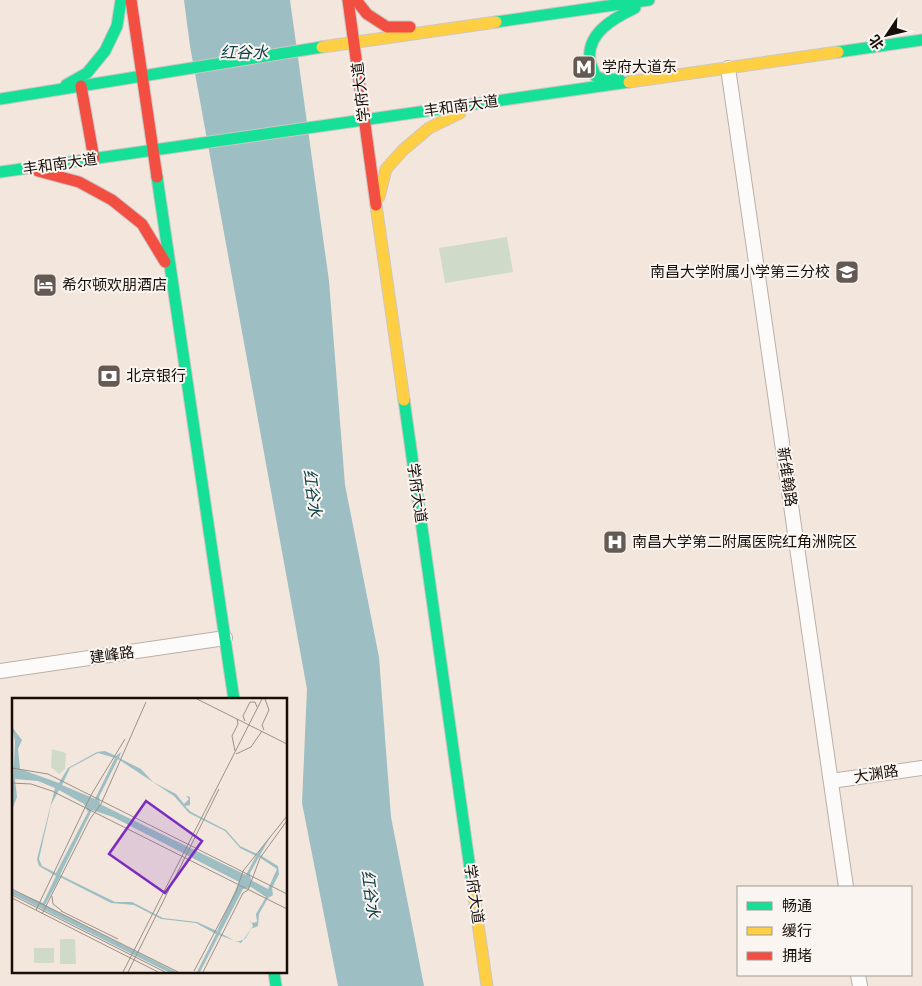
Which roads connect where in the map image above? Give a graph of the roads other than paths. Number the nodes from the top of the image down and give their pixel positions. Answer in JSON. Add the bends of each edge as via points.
{"nodes":[{"id":1,"x":121,"y":0,"type":"edge"},
{"id":2,"x":131,"y":0,"type":"edge"},
{"id":3,"x":348,"y":0,"type":"edge"},
{"id":4,"x":356,"y":0,"type":"edge"},
{"id":5,"x":649,"y":0,"type":"edge"},
{"id":6,"x":654,"y":0,"type":"edge"},
{"id":7,"x":456,"y":28,"type":"junction"},
{"id":8,"x":922,"y":40,"type":"edge"},
{"id":9,"x":355,"y":42,"type":"junction"},
{"id":10,"x":728,"y":68,"type":"junction"},
{"id":11,"x":142,"y":76,"type":"junction"},
{"id":12,"x":668,"y":76,"type":"junction"},
{"id":13,"x":81,"y":86,"type":"junction"},
{"id":14,"x":60,"y":89,"type":"junction"},
{"id":15,"x":0,"y":99,"type":"edge"},
{"id":16,"x":478,"y":104,"type":"junction"},
{"id":17,"x":364,"y":120,"type":"junction"},
{"id":18,"x":154,"y":150,"type":"junction"},
{"id":19,"x":94,"y":159,"type":"junction"},
{"id":20,"x":27,"y":168,"type":"junction"},
{"id":21,"x":0,"y":172,"type":"edge"},
{"id":22,"x":376,"y":208,"type":"junction"},
{"id":23,"x":172,"y":276,"type":"junction"},
{"id":24,"x":225,"y":638,"type":"junction"},
{"id":25,"x":0,"y":671,"type":"edge"},
{"id":26,"x":234,"y":698,"type":"edge"},
{"id":27,"x":922,"y":768,"type":"edge"},
{"id":28,"x":831,"y":782,"type":"junction"},
{"id":29,"x":846,"y":886,"type":"edge"},
{"id":30,"x":487,"y":986,"type":"edge"}],
"edges":[{"from":1,"to":14,"type":"main road","via":[[117,26],[105,51],[87,73]]},
{"from":2,"to":11,"type":"main road"},
{"from":3,"to":9,"type":"main road","name":"学府大道"},
{"from":4,"to":7,"type":"main road","via":[[367,14],[387,27]]},
{"from":5,"to":7,"type":"main road"},
{"from":6,"to":12,"type":"main road","via":[[618,15],[600,29],[590,48],[590,60],[595,76],[605,80]]},
{"from":7,"to":9,"type":"main road"},
{"from":8,"to":10,"type":"main road","name":"丰和南大道"},
{"from":9,"to":11,"type":"main road"},
{"from":9,"to":17,"type":"main road","name":"学府大道"},
{"from":10,"to":12,"type":"main road","name":"丰和南大道"},
{"from":10,"to":28,"type":"street","name":"新维翰路"},
{"from":11,"to":13,"type":"main road"},
{"from":11,"to":18,"type":"main road"},
{"from":12,"to":16,"type":"main road","name":"丰和南大道"},
{"from":13,"to":14,"type":"main road"},
{"from":13,"to":19,"type":"main road"},
{"from":14,"to":15,"type":"main road"},
{"from":16,"to":17,"type":"main road","name":"丰和南大道"},
{"from":16,"to":22,"type":"main road","via":[[430,128],[403,150],[386,169]]},
{"from":17,"to":18,"type":"main road","name":"丰和南大道"},
{"from":17,"to":22,"type":"main road","name":"学府大道"},
{"from":18,"to":19,"type":"main road","name":"丰和南大道"},
{"from":18,"to":23,"type":"main road"},
{"from":19,"to":20,"type":"main road","name":"丰和南大道"},
{"from":20,"to":21,"type":"main road","name":"丰和南大道"},
{"from":20,"to":23,"type":"main road","via":[[79,182],[112,200],[142,224]]},
{"from":22,"to":30,"type":"main road","name":"学府大道"},
{"from":23,"to":24,"type":"main road"},
{"from":24,"to":25,"type":"street","name":"建峰路"},
{"from":24,"to":26,"type":"main road"},
{"from":27,"to":28,"type":"street","name":"大渊路"},
{"from":28,"to":29,"type":"street","name":"新维翰路"}]}
